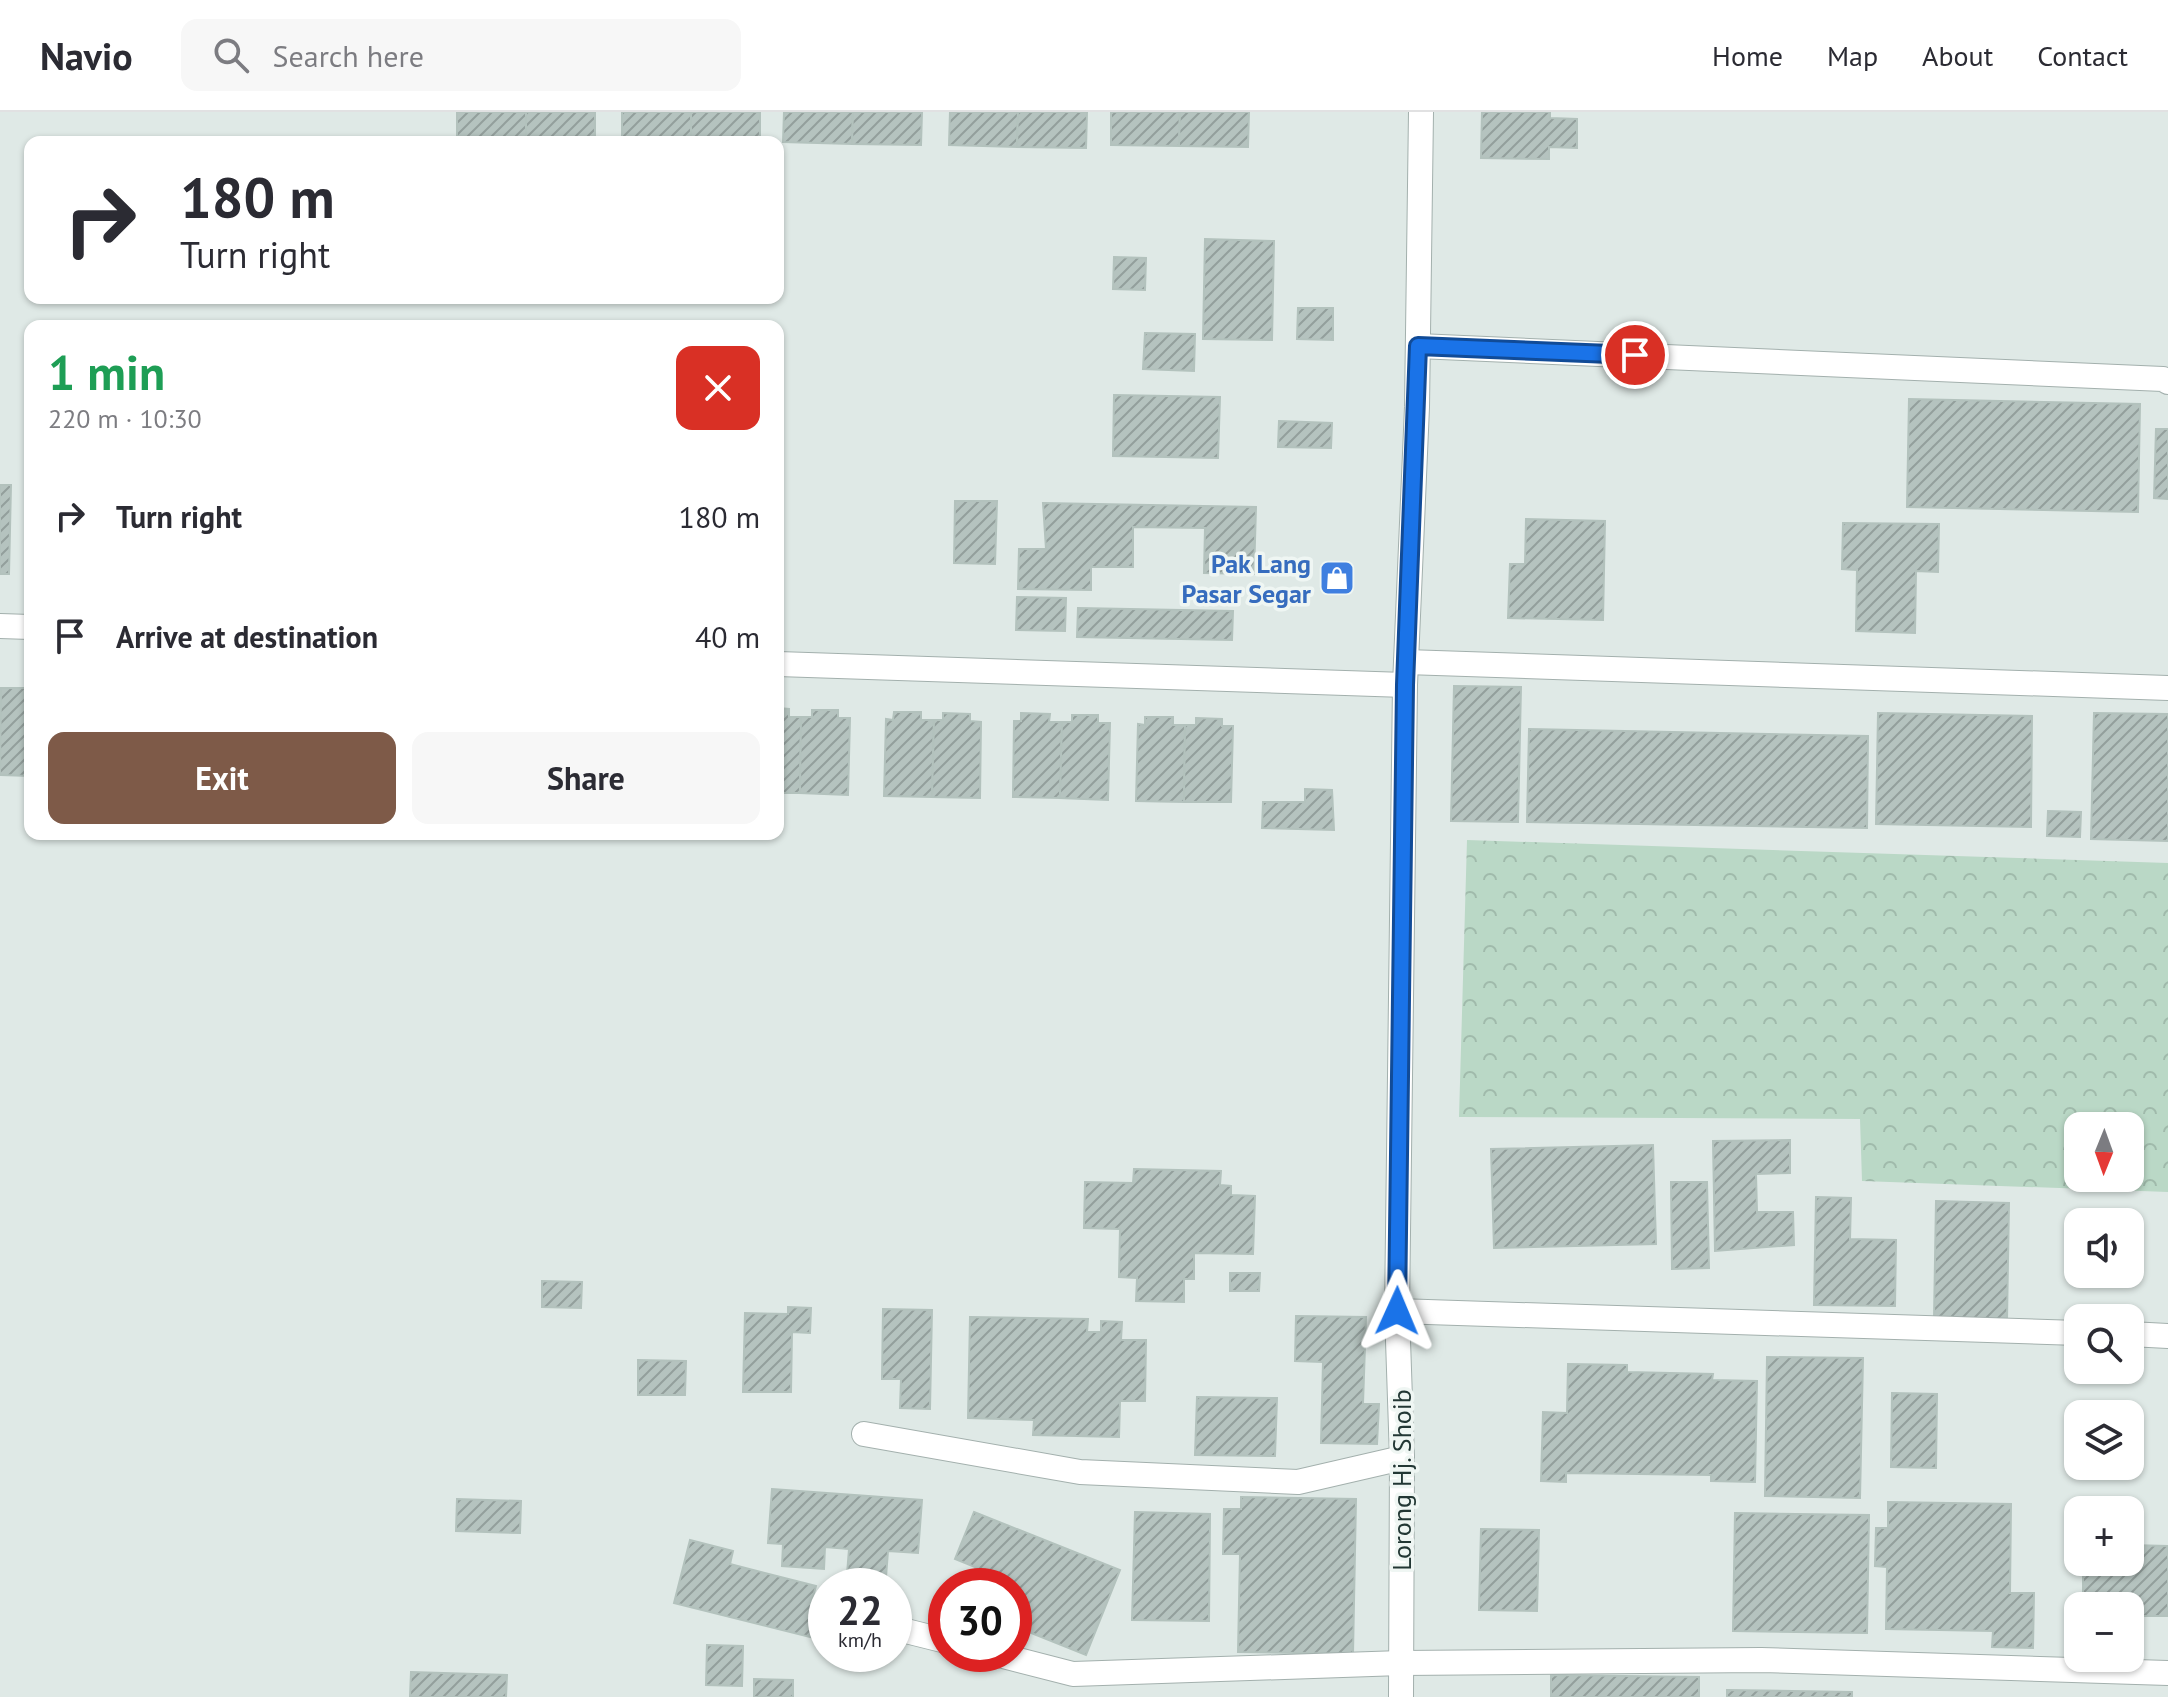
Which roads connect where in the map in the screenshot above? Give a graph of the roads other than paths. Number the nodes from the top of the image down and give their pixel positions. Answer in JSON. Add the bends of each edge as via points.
{"nodes":[{"id":1,"x":1421,"y":112,"type":"edge"},
{"id":2,"x":1418,"y":346,"type":"junction"},
{"id":3,"x":2168,"y":382,"type":"edge"},
{"id":4,"x":0,"y":626,"type":"edge"},
{"id":5,"x":24,"y":627,"type":"edge"},
{"id":6,"x":784,"y":664,"type":"edge"},
{"id":7,"x":1405,"y":674,"type":"junction"},
{"id":8,"x":2168,"y":688,"type":"edge"},
{"id":9,"x":1397,"y":1311,"type":"junction"},
{"id":10,"x":2064,"y":1333,"type":"edge"},
{"id":11,"x":2144,"y":1335,"type":"edge"},
{"id":12,"x":2168,"y":1336,"type":"edge"},
{"id":13,"x":864,"y":1434,"type":"dead end"},
{"id":14,"x":1402,"y":1458,"type":"junction"},
{"id":15,"x":1032,"y":1663,"type":"edge"},
{"id":16,"x":1401,"y":1663,"type":"junction"},
{"id":17,"x":2168,"y":1673,"type":"edge"},
{"id":18,"x":1401,"y":1697,"type":"edge"}],
"edges":[{"from":1,"to":2,"type":"street","name":"Lorong Hj. Shoib"},
{"from":2,"to":3,"type":"street"},
{"from":2,"to":7,"type":"street","name":"Lorong Hj. Shoib"},
{"from":4,"to":5,"type":"street"},
{"from":6,"to":7,"type":"street"},
{"from":7,"to":8,"type":"street"},
{"from":7,"to":9,"type":"street","name":"Lorong Hj. Shoib"},
{"from":9,"to":10,"type":"street"},
{"from":9,"to":14,"type":"street","name":"Lorong Hj. Shoib"},
{"from":11,"to":12,"type":"street"},
{"from":13,"to":14,"type":"street","via":[[1080,1472],[1298,1482]]},
{"from":14,"to":16,"type":"street","name":"Lorong Hj. Shoib"},
{"from":15,"to":16,"type":"street","via":[[1073,1674]]},
{"from":16,"to":17,"type":"street","via":[[1761,1660]]},
{"from":16,"to":18,"type":"street","name":"Lorong Hj. Shoib"}]}
